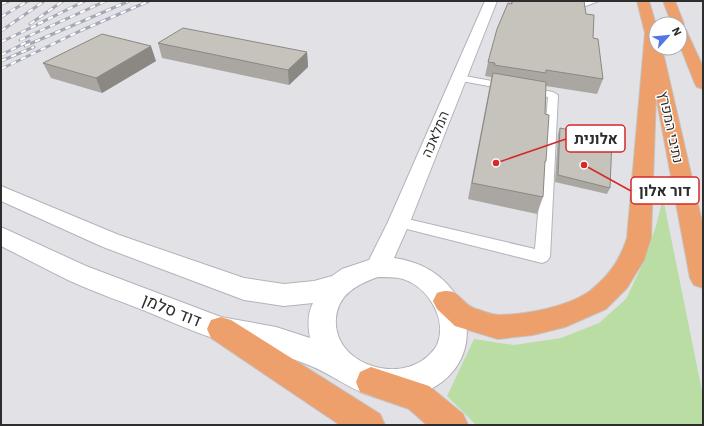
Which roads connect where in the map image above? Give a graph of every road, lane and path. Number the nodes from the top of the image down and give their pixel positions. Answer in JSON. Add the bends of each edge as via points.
{"nodes":[{"id":1,"x":491,"y":1,"type":"edge"},
{"id":2,"x":528,"y":1,"type":"edge"},
{"id":3,"x":595,"y":1,"type":"edge"},
{"id":4,"x":643,"y":1,"type":"edge"},
{"id":5,"x":669,"y":1,"type":"edge"},
{"id":6,"x":675,"y":16,"type":"edge"},
{"id":7,"x":648,"y":19,"type":"edge"},
{"id":8,"x":688,"y":49,"type":"edge"},
{"id":9,"x":651,"y":56,"type":"edge"},
{"id":10,"x":656,"y":56,"type":"edge"},
{"id":11,"x":459,"y":78,"type":"junction"},
{"id":12,"x":703,"y":84,"type":"edge"},
{"id":13,"x":1,"y":193,"type":"edge"},
{"id":14,"x":399,"y":222,"type":"junction"},
{"id":15,"x":1,"y":236,"type":"edge"},
{"id":16,"x":378,"y":267,"type":"junction"},
{"id":17,"x":703,"y":278,"type":"edge"},
{"id":18,"x":336,"y":286,"type":"junction"},
{"id":19,"x":446,"y":301,"type":"junction"},
{"id":20,"x":221,"y":329,"type":"junction"},
{"id":21,"x":359,"y":376,"type":"junction"},
{"id":22,"x":369,"y":425,"type":"edge"},
{"id":23,"x":452,"y":425,"type":"edge"}],
"edges":[{"from":1,"to":11,"type":"street","name":"המלאכה"},
{"from":2,"to":3,"type":"lane","via":[[580,6]]},
{"from":4,"to":7,"type":"highway","name":"נתיבי המפרץ"},
{"from":5,"to":6,"type":"highway"},
{"from":8,"to":12,"type":"highway"},
{"from":9,"to":19,"type":"highway","via":[[639,238],[632,260],[618,281],[597,301],[565,315],[533,323],[498,327],[465,318]]},
{"from":10,"to":17,"type":"highway","name":"נתיבי המפרץ"},
{"from":11,"to":14,"type":"street","name":"המלאכה"},
{"from":11,"to":14,"type":"lane","via":[[553,96],[542,257]]},
{"from":13,"to":18,"type":"street","via":[[111,241],[244,289],[284,295],[314,292]]},
{"from":14,"to":16,"type":"street","name":"המלאכה"},
{"from":15,"to":20,"type":"street","name":"דוד סלמן","via":[[77,273]]},
{"from":16,"to":18,"type":"street","via":[[348,276]]},
{"from":16,"to":19,"type":"street","via":[[398,268],[417,274],[434,286]]},
{"from":18,"to":21,"type":"street","via":[[326,300],[321,318],[323,336],[332,354]]},
{"from":19,"to":21,"type":"street","via":[[453,318],[453,336],[448,354],[435,369],[416,380],[394,384]]},
{"from":20,"to":21,"type":"street","name":"דוד סלמן","via":[[276,340],[317,354]]},
{"from":20,"to":22,"type":"highway"},
{"from":21,"to":23,"type":"highway","via":[[418,397]]}]}
